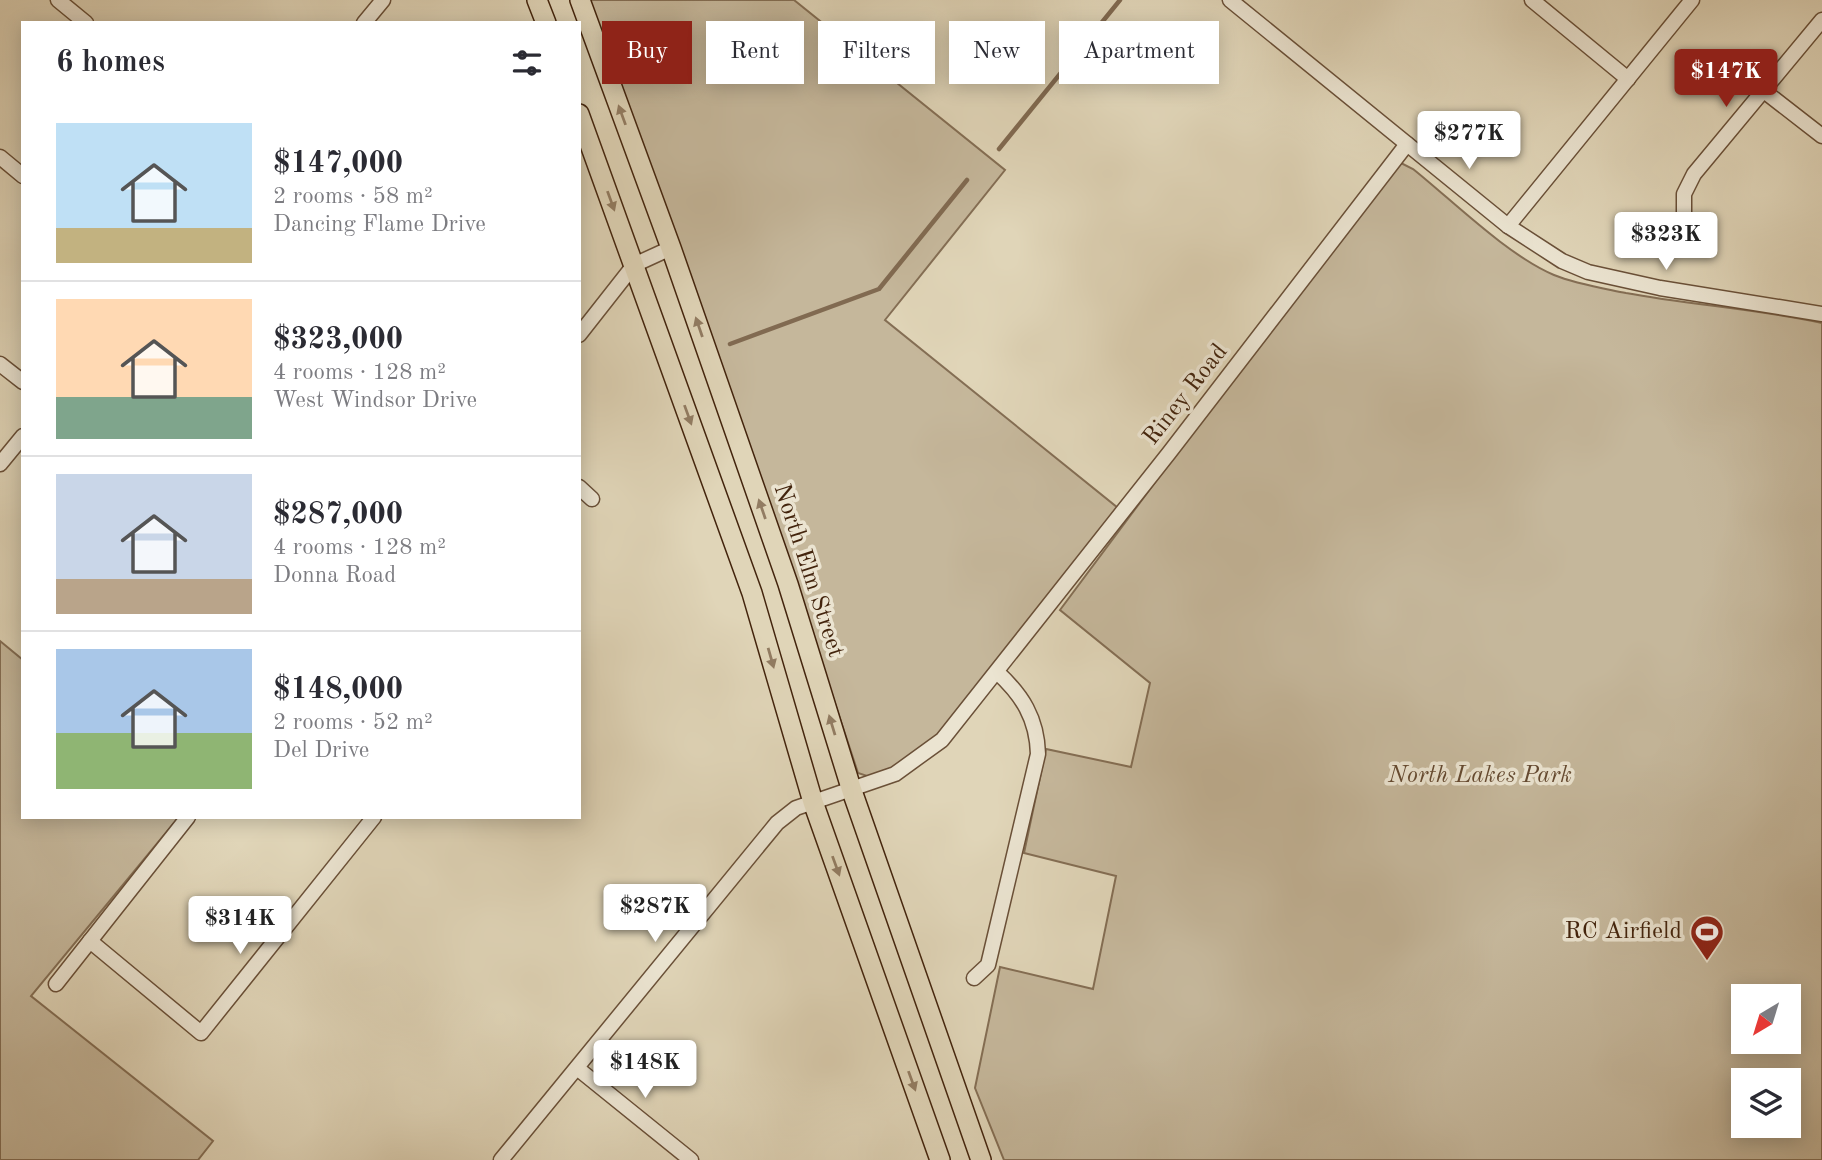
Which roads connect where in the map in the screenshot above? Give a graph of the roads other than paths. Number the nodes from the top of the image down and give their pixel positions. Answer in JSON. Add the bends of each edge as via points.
{"nodes":[{"id":1,"x":58,"y":0,"type":"edge"},
{"id":2,"x":383,"y":0,"type":"edge"},
{"id":3,"x":537,"y":0,"type":"edge"},
{"id":4,"x":580,"y":0,"type":"edge"},
{"id":5,"x":1230,"y":0,"type":"edge"},
{"id":6,"x":1532,"y":0,"type":"edge"},
{"id":7,"x":1692,"y":0,"type":"edge"},
{"id":8,"x":1822,"y":20,"type":"edge"},
{"id":9,"x":84,"y":21,"type":"edge"},
{"id":10,"x":366,"y":21,"type":"edge"},
{"id":11,"x":545,"y":21,"type":"edge"},
{"id":12,"x":1628,"y":79,"type":"junction"},
{"id":13,"x":1764,"y":91,"type":"junction"},
{"id":14,"x":581,"y":119,"type":"edge"},
{"id":15,"x":1822,"y":136,"type":"edge"},
{"id":16,"x":1407,"y":144,"type":"junction"},
{"id":17,"x":0,"y":157,"type":"edge"},
{"id":18,"x":21,"y":174,"type":"edge"},
{"id":19,"x":1684,"y":216,"type":"dead end"},
{"id":20,"x":1508,"y":226,"type":"junction"},
{"id":21,"x":671,"y":248,"type":"junction"},
{"id":22,"x":634,"y":265,"type":"junction"},
{"id":23,"x":1822,"y":314,"type":"edge"},
{"id":24,"x":581,"y":332,"type":"edge"},
{"id":25,"x":0,"y":364,"type":"edge"},
{"id":26,"x":21,"y":380,"type":"edge"},
{"id":27,"x":21,"y":438,"type":"edge"},
{"id":28,"x":0,"y":464,"type":"edge"},
{"id":29,"x":581,"y":489,"type":"edge"},
{"id":30,"x":592,"y":499,"type":"dead end"},
{"id":31,"x":997,"y":672,"type":"junction"},
{"id":32,"x":852,"y":791,"type":"junction"},
{"id":33,"x":813,"y":802,"type":"junction"},
{"id":34,"x":186,"y":819,"type":"edge"},
{"id":35,"x":372,"y":819,"type":"edge"},
{"id":36,"x":90,"y":941,"type":"junction"},
{"id":37,"x":974,"y":978,"type":"dead end"},
{"id":38,"x":56,"y":984,"type":"dead end"},
{"id":39,"x":577,"y":1068,"type":"junction"},
{"id":40,"x":500,"y":1160,"type":"edge"},
{"id":41,"x":691,"y":1160,"type":"edge"},
{"id":42,"x":940,"y":1160,"type":"edge"},
{"id":43,"x":981,"y":1160,"type":"edge"}],
"edges":[{"from":1,"to":9,"type":"street"},
{"from":2,"to":10,"type":"street"},
{"from":3,"to":11,"type":"main road"},
{"from":21,"to":4,"type":"main road","name":"North Elm Street","one_way":true},
{"from":5,"to":16,"type":"street"},
{"from":6,"to":12,"type":"street"},
{"from":7,"to":12,"type":"street"},
{"from":8,"to":13,"type":"street"},
{"from":12,"to":20,"type":"street"},
{"from":13,"to":15,"type":"street"},
{"from":13,"to":19,"type":"street","via":[[1694,174],[1684,194]]},
{"from":14,"to":22,"type":"main road","one_way":true},
{"from":16,"to":20,"type":"street"},
{"from":16,"to":31,"type":"street","name":"Riney Road"},
{"from":17,"to":18,"type":"street"},
{"from":20,"to":23,"type":"street","via":[[1546,252],[1588,272]]},
{"from":21,"to":22,"type":"street"},
{"from":32,"to":21,"type":"main road","name":"North Elm Street","one_way":true,"via":[[788,584]]},
{"from":22,"to":24,"type":"street"},
{"from":22,"to":33,"type":"main road","one_way":true,"via":[[752,593]]},
{"from":25,"to":26,"type":"street"},
{"from":27,"to":28,"type":"street"},
{"from":29,"to":30,"type":"street"},
{"from":31,"to":32,"type":"street","name":"Riney Road","via":[[930,751],[895,775]]},
{"from":31,"to":37,"type":"street","via":[[1019,693],[1031,715],[1038,754],[988,965]]},
{"from":32,"to":33,"type":"street","name":"Riney Road"},
{"from":32,"to":43,"type":"main road","name":"North Elm Street"},
{"from":33,"to":39,"type":"street","name":"Riney Road","via":[[790,812],[766,835]]},
{"from":33,"to":42,"type":"main road","one_way":true},
{"from":34,"to":36,"type":"street"},
{"from":35,"to":36,"type":"street","via":[[201,1033]]},
{"from":36,"to":38,"type":"street"},
{"from":39,"to":40,"type":"street","name":"Riney Road"},
{"from":39,"to":41,"type":"street"}]}
